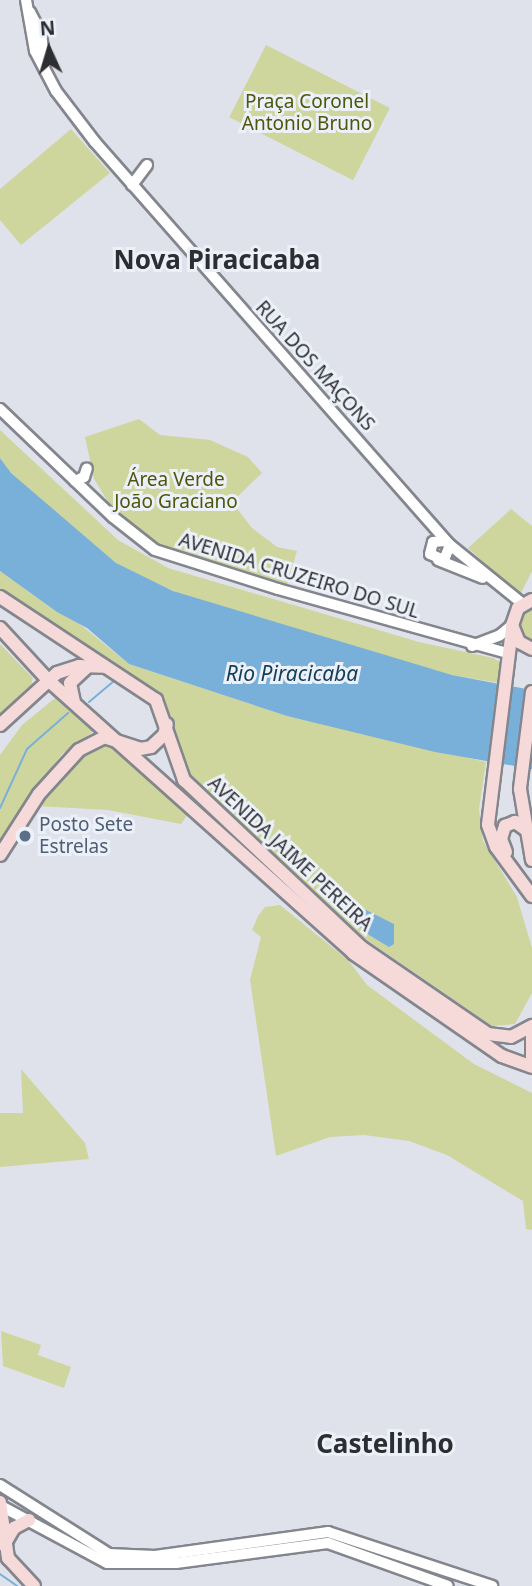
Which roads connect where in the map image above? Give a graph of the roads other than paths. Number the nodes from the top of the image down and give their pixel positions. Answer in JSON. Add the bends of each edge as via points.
{"nodes":[{"id":1,"x":27,"y":4,"type":"edge"},
{"id":2,"x":147,"y":165,"type":"dead end"},
{"id":3,"x":132,"y":185,"type":"junction"},
{"id":4,"x":0,"y":409,"type":"edge"},
{"id":5,"x":87,"y":468,"type":"dead end"},
{"id":6,"x":75,"y":481,"type":"junction"},
{"id":7,"x":426,"y":522,"type":"junction"},
{"id":8,"x":431,"y":544,"type":"junction"},
{"id":9,"x":449,"y":544,"type":"junction"},
{"id":10,"x":438,"y":560,"type":"junction"},
{"id":11,"x":491,"y":581,"type":"junction"},
{"id":12,"x":532,"y":591,"type":"edge"},
{"id":13,"x":0,"y":597,"type":"edge"},
{"id":14,"x":0,"y":607,"type":"edge"},
{"id":15,"x":520,"y":612,"type":"edge"},
{"id":16,"x":0,"y":628,"type":"edge"},
{"id":17,"x":58,"y":638,"type":"junction"},
{"id":18,"x":472,"y":646,"type":"junction"},
{"id":19,"x":532,"y":650,"type":"edge"},
{"id":20,"x":507,"y":653,"type":"junction"},
{"id":21,"x":91,"y":666,"type":"junction"},
{"id":22,"x":108,"y":667,"type":"junction"},
{"id":23,"x":48,"y":680,"type":"junction"},
{"id":24,"x":532,"y":692,"type":"edge"},
{"id":25,"x":74,"y":703,"type":"junction"},
{"id":26,"x":167,"y":724,"type":"junction"},
{"id":27,"x":0,"y":725,"type":"edge"},
{"id":28,"x":118,"y":740,"type":"junction"},
{"id":29,"x":528,"y":839,"type":"edge"},
{"id":30,"x":0,"y":855,"type":"edge"},
{"id":31,"x":532,"y":860,"type":"edge"},
{"id":32,"x":516,"y":870,"type":"junction"},
{"id":33,"x":532,"y":896,"type":"edge"},
{"id":34,"x":532,"y":1027,"type":"edge"},
{"id":35,"x":502,"y":1056,"type":"junction"},
{"id":36,"x":532,"y":1058,"type":"edge"},
{"id":37,"x":532,"y":1067,"type":"edge"},
{"id":38,"x":532,"y":1077,"type":"edge"},
{"id":39,"x":0,"y":1485,"type":"edge"},
{"id":40,"x":0,"y":1505,"type":"edge"},
{"id":41,"x":29,"y":1520,"type":"junction"},
{"id":42,"x":4,"y":1545,"type":"junction"},
{"id":43,"x":34,"y":1586,"type":"edge"},
{"id":44,"x":448,"y":1586,"type":"edge"},
{"id":45,"x":492,"y":1586,"type":"edge"}],
"edges":[{"from":1,"to":3,"type":"street","name":"RUA DOS MAÇONS","via":[[30,36],[45,71]]},
{"from":2,"to":3,"type":"street"},
{"from":3,"to":7,"type":"street","name":"RUA DOS MAÇONS"},
{"from":4,"to":6,"type":"street","name":"AVENIDA CRUZEIRO DO SUL"},
{"from":5,"to":6,"type":"street","via":[[84,477]]},
{"from":6,"to":18,"type":"street","name":"AVENIDA CRUZEIRO DO SUL","via":[[155,550]]},
{"from":7,"to":8,"type":"street","name":"RUA DOS MAÇONS"},
{"from":7,"to":9,"type":"street","name":"RUA DOS MAÇONS"},
{"from":8,"to":9,"type":"street","via":[[439,540]]},
{"from":8,"to":10,"type":"street","via":[[430,554]]},
{"from":9,"to":10,"type":"street","via":[[449,555]]},
{"from":9,"to":11,"type":"street","name":"RUA DOS MAÇONS"},
{"from":10,"to":11,"type":"street","name":"RUA DOS MAÇONS"},
{"from":11,"to":15,"type":"street","name":"RUA DOS MAÇONS"},
{"from":12,"to":15,"type":"main road"},
{"from":13,"to":17,"type":"main road","name":"AVENIDA JAIME PEREIRA"},
{"from":14,"to":17,"type":"main road"},
{"from":15,"to":18,"type":"street","via":[[500,635]]},
{"from":15,"to":19,"type":"main road","via":[[519,642]]},
{"from":15,"to":20,"type":"main road"},
{"from":16,"to":23,"type":"main road","name":"AVENIDA JAIME PEREIRA"},
{"from":17,"to":22,"type":"main road","name":"AVENIDA JAIME PEREIRA"},
{"from":18,"to":20,"type":"street","name":"AVENIDA CRUZEIRO DO SUL"},
{"from":19,"to":20,"type":"main road"},
{"from":20,"to":32,"type":"main road","via":[[490,833]]},
{"from":21,"to":22,"type":"main road"},
{"from":21,"to":23,"type":"main road","via":[[68,668]]},
{"from":21,"to":25,"type":"main road","via":[[81,668],[70,683]]},
{"from":22,"to":26,"type":"main road","name":"AVENIDA JAIME PEREIRA","via":[[156,700]]},
{"from":23,"to":25,"type":"main road","name":"AVENIDA JAIME PEREIRA"},
{"from":23,"to":27,"type":"main road"},
{"from":24,"to":29,"type":"main road","via":[[520,787]]},
{"from":25,"to":28,"type":"main road","name":"AVENIDA JAIME PEREIRA"},
{"from":26,"to":28,"type":"main road","via":[[164,736],[151,747],[130,747]]},
{"from":26,"to":34,"type":"main road","name":"AVENIDA JAIME PEREIRA","via":[[184,780],[361,947],[488,1034],[511,1037]]},
{"from":28,"to":30,"type":"main road","via":[[92,741],[57,771]]},
{"from":28,"to":35,"type":"main road","name":"AVENIDA JAIME PEREIRA","via":[[354,953]]},
{"from":29,"to":31,"type":"main road"},
{"from":29,"to":32,"type":"main road","via":[[511,822],[501,834]]},
{"from":32,"to":33,"type":"main road"},
{"from":34,"to":36,"type":"main road"},
{"from":35,"to":37,"type":"main road","name":"AVENIDA JAIME PEREIRA"},
{"from":35,"to":38,"type":"main road"},
{"from":39,"to":45,"type":"street","via":[[109,1554],[155,1556],[328,1532]]},
{"from":40,"to":41,"type":"street"},
{"from":40,"to":42,"type":"main road"},
{"from":41,"to":42,"type":"main road","via":[[14,1528]]},
{"from":41,"to":44,"type":"street","via":[[107,1563],[176,1563],[328,1543]]},
{"from":42,"to":43,"type":"main road","via":[[8,1558]]}]}
